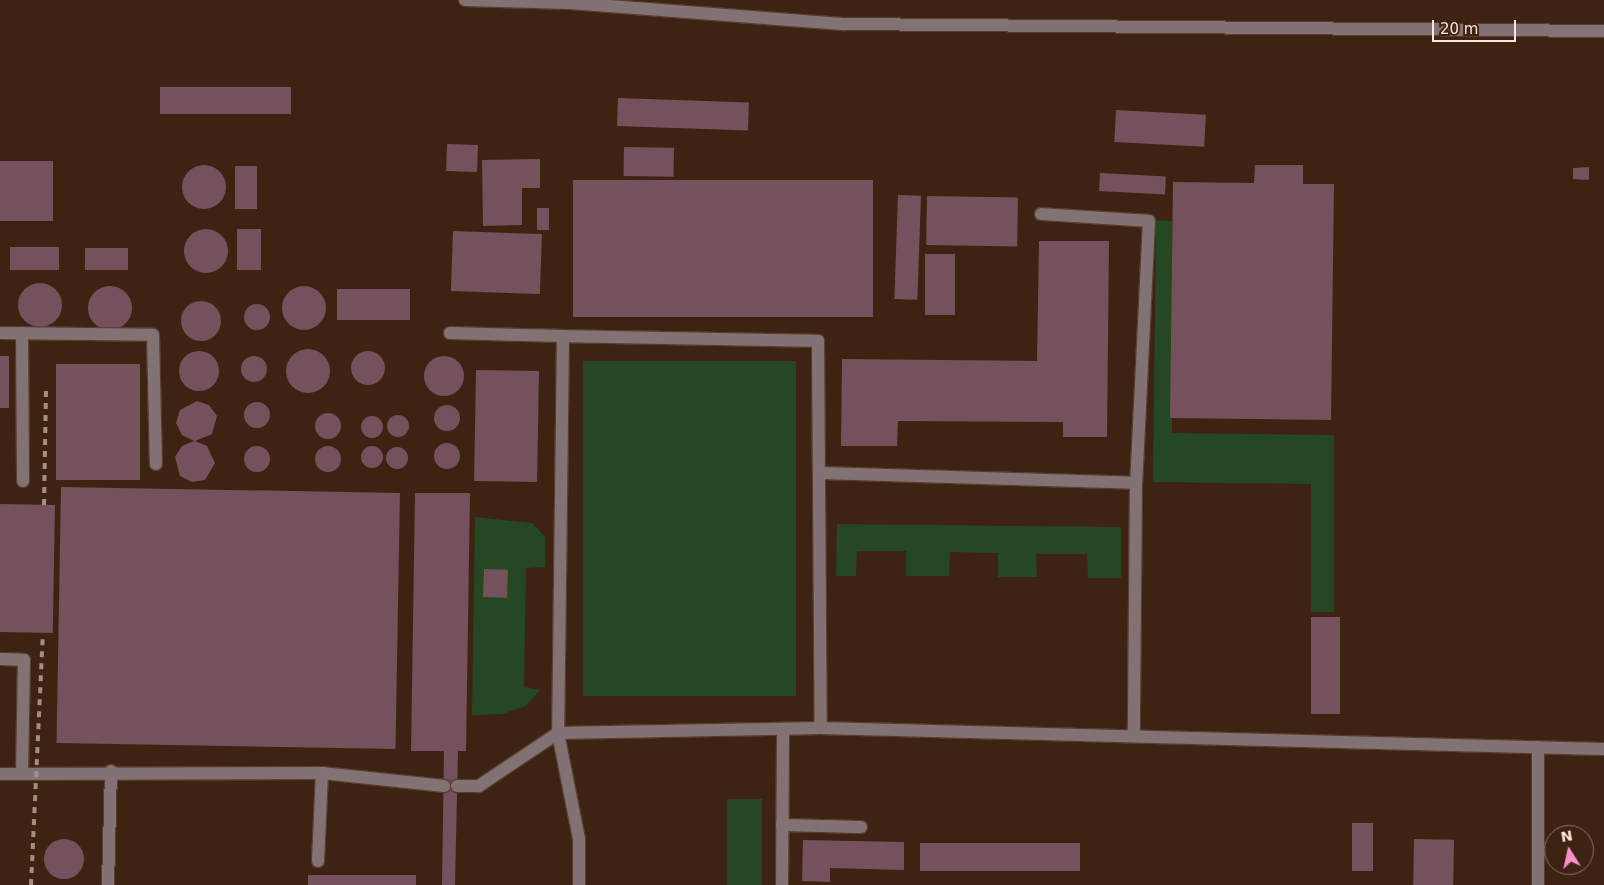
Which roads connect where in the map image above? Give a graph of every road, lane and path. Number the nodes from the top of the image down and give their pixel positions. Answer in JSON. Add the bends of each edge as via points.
{"nodes":[{"id":1,"x":465,"y":0,"type":"edge"},
{"id":2,"x":570,"y":1,"type":"edge"},
{"id":3,"x":1604,"y":30,"type":"edge"},
{"id":4,"x":1041,"y":214,"type":"dead end"},
{"id":5,"x":0,"y":333,"type":"edge"},
{"id":6,"x":22,"y":333,"type":"junction"},
{"id":7,"x":450,"y":333,"type":"dead end"},
{"id":8,"x":563,"y":336,"type":"junction"},
{"id":9,"x":156,"y":464,"type":"dead end"},
{"id":10,"x":820,"y":473,"type":"junction"},
{"id":11,"x":23,"y":481,"type":"dead end"},
{"id":12,"x":1136,"y":483,"type":"junction"},
{"id":13,"x":0,"y":659,"type":"edge"},
{"id":14,"x":821,"y":728,"type":"junction"},
{"id":15,"x":783,"y":729,"type":"junction"},
{"id":16,"x":558,"y":733,"type":"junction"},
{"id":17,"x":1134,"y":736,"type":"junction"},
{"id":18,"x":1538,"y":747,"type":"junction"},
{"id":19,"x":1604,"y":748,"type":"edge"},
{"id":20,"x":111,"y":771,"type":"junction"},
{"id":21,"x":22,"y":773,"type":"junction"},
{"id":22,"x":322,"y":773,"type":"junction"},
{"id":23,"x":0,"y":774,"type":"edge"},
{"id":24,"x":444,"y":786,"type":"dead end"},
{"id":25,"x":457,"y":786,"type":"dead end"},
{"id":26,"x":782,"y":825,"type":"junction"},
{"id":27,"x":861,"y":827,"type":"dead end"},
{"id":28,"x":318,"y":861,"type":"dead end"},
{"id":29,"x":108,"y":885,"type":"edge"},
{"id":30,"x":579,"y":885,"type":"edge"},
{"id":31,"x":782,"y":885,"type":"edge"},
{"id":32,"x":1538,"y":885,"type":"edge"}],
"edges":[{"from":1,"to":2,"type":"street"},
{"from":2,"to":3,"type":"street","via":[[845,24]]},
{"from":4,"to":12,"type":"street","via":[[1148,221]]},
{"from":5,"to":6,"type":"street"},
{"from":6,"to":9,"type":"street","via":[[153,335]]},
{"from":6,"to":11,"type":"street"},
{"from":7,"to":8,"type":"street"},
{"from":8,"to":10,"type":"street","via":[[818,341]]},
{"from":8,"to":16,"type":"street"},
{"from":10,"to":12,"type":"street"},
{"from":10,"to":14,"type":"street"},
{"from":12,"to":17,"type":"street"},
{"from":13,"to":21,"type":"street","via":[[24,660]]},
{"from":14,"to":15,"type":"street"},
{"from":14,"to":17,"type":"street"},
{"from":15,"to":16,"type":"street"},
{"from":15,"to":26,"type":"street"},
{"from":16,"to":25,"type":"street","via":[[479,786]]},
{"from":16,"to":30,"type":"street","via":[[579,839]]},
{"from":17,"to":18,"type":"street"},
{"from":18,"to":19,"type":"street"},
{"from":18,"to":32,"type":"street"},
{"from":20,"to":21,"type":"street"},
{"from":20,"to":22,"type":"street"},
{"from":20,"to":29,"type":"street"},
{"from":21,"to":23,"type":"street"},
{"from":22,"to":24,"type":"street"},
{"from":22,"to":28,"type":"street"},
{"from":26,"to":27,"type":"street"},
{"from":26,"to":31,"type":"street"}]}
